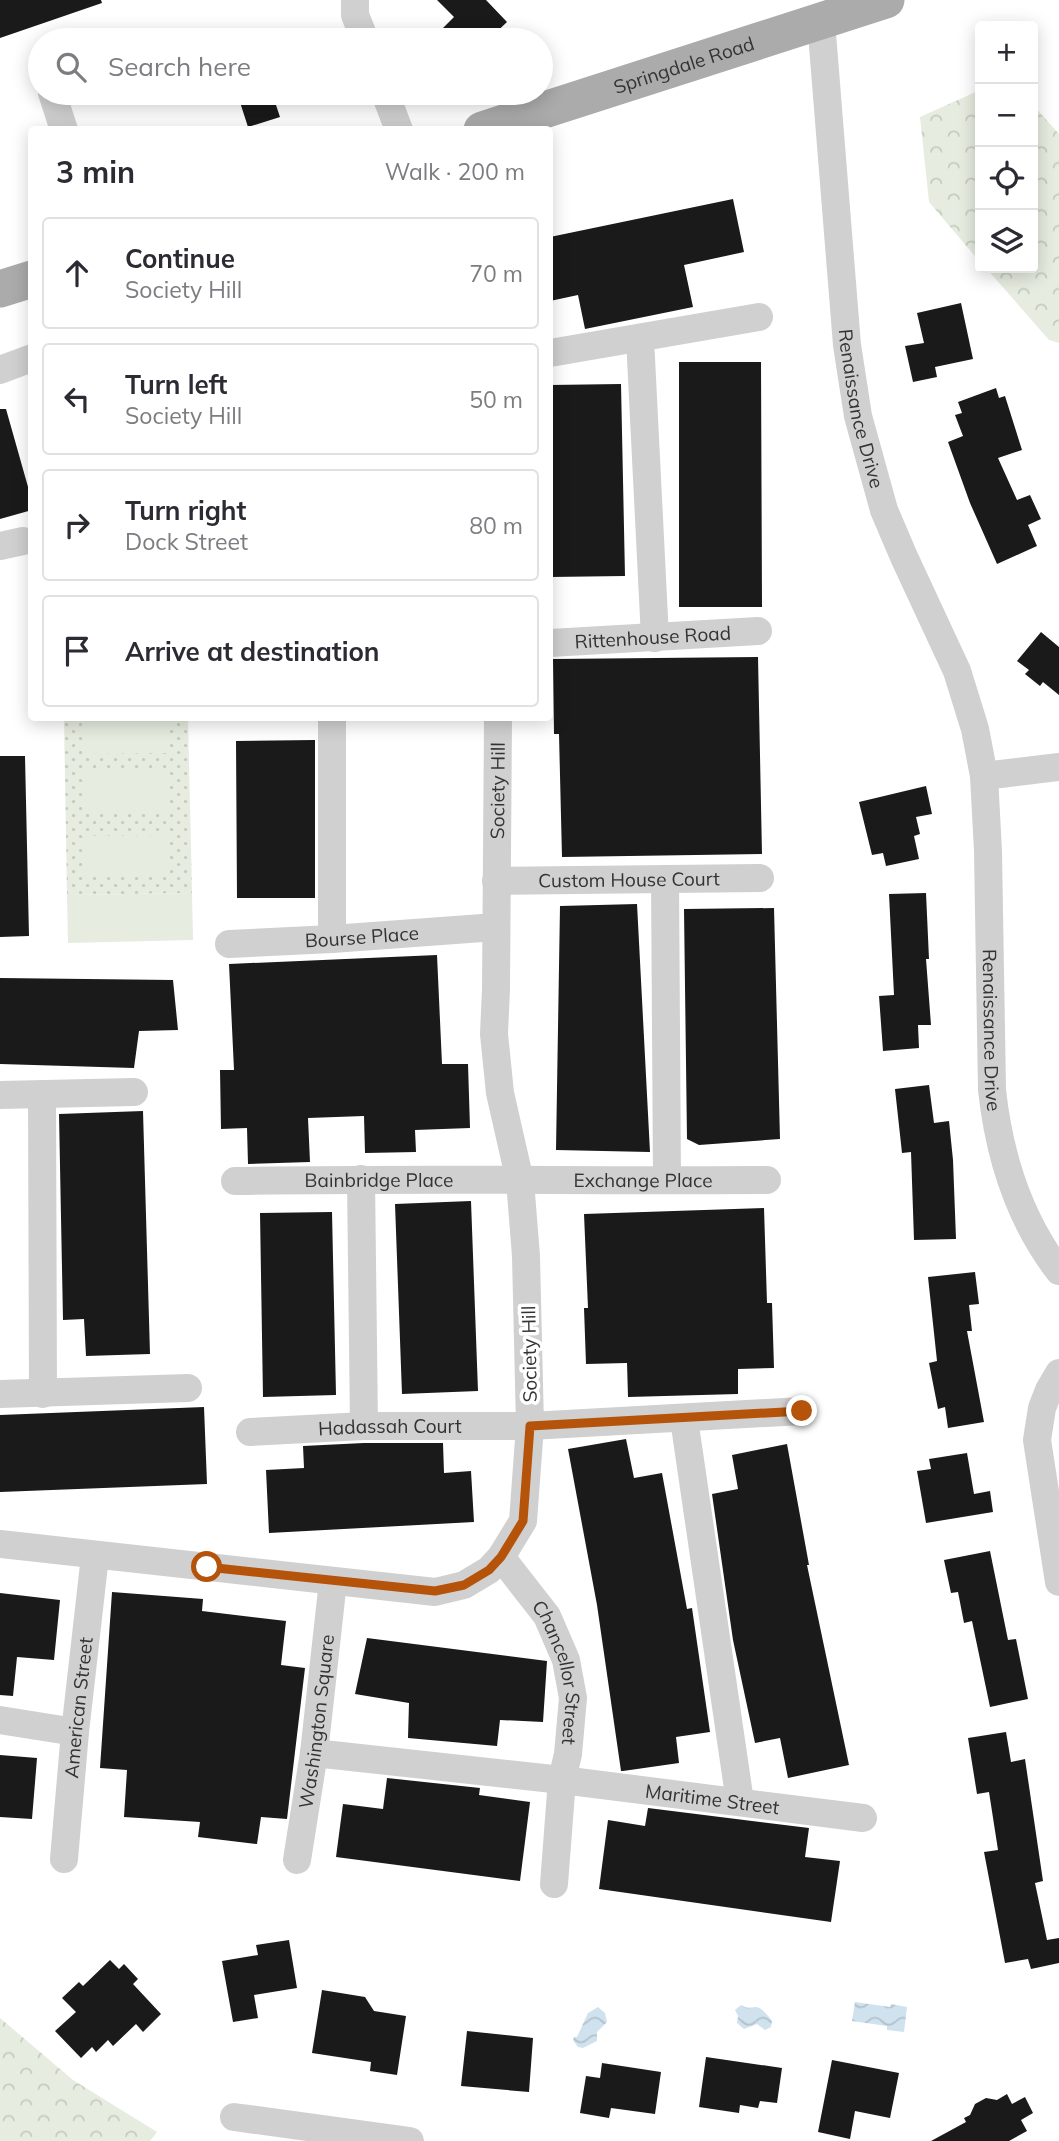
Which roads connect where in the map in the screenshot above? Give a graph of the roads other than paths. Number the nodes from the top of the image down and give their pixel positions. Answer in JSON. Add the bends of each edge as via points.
{"nodes":[{"id":1,"x":355,"y":0,"type":"edge"},
{"id":2,"x":886,"y":0,"type":"edge"},
{"id":3,"x":821,"y":21,"type":"junction"},
{"id":4,"x":360,"y":28,"type":"edge"},
{"id":5,"x":56,"y":105,"type":"edge"},
{"id":6,"x":390,"y":105,"type":"edge"},
{"id":7,"x":63,"y":126,"type":"edge"},
{"id":8,"x":397,"y":126,"type":"edge"},
{"id":9,"x":494,"y":126,"type":"edge"},
{"id":10,"x":28,"y":280,"type":"edge"},
{"id":11,"x":0,"y":289,"type":"edge"},
{"id":12,"x":760,"y":317,"type":"dead end"},
{"id":13,"x":640,"y":338,"type":"junction"},
{"id":14,"x":553,"y":352,"type":"edge"},
{"id":15,"x":28,"y":359,"type":"edge"},
{"id":16,"x":0,"y":369,"type":"edge"},
{"id":17,"x":758,"y":631,"type":"dead end"},
{"id":18,"x":655,"y":638,"type":"junction"},
{"id":19,"x":553,"y":643,"type":"edge"},
{"id":20,"x":331,"y":721,"type":"edge"},
{"id":21,"x":498,"y":721,"type":"edge"},
{"id":22,"x":1059,"y":767,"type":"edge"},
{"id":23,"x":984,"y":776,"type":"junction"},
{"id":24,"x":760,"y":878,"type":"dead end"},
{"id":25,"x":665,"y":879,"type":"junction"},
{"id":26,"x":496,"y":881,"type":"junction"},
{"id":27,"x":496,"y":927,"type":"junction"},
{"id":28,"x":332,"y":939,"type":"junction"},
{"id":29,"x":229,"y":944,"type":"dead end"},
{"id":30,"x":134,"y":1092,"type":"dead end"},
{"id":31,"x":42,"y":1094,"type":"junction"},
{"id":32,"x":0,"y":1095,"type":"edge"},
{"id":33,"x":361,"y":1179,"type":"junction"},
{"id":34,"x":667,"y":1180,"type":"junction"},
{"id":35,"x":767,"y":1180,"type":"dead end"},
{"id":36,"x":235,"y":1181,"type":"dead end"},
{"id":37,"x":520,"y":1181,"type":"junction"},
{"id":38,"x":1059,"y":1271,"type":"edge"},
{"id":39,"x":1059,"y":1373,"type":"edge"},
{"id":40,"x":188,"y":1388,"type":"dead end"},
{"id":41,"x":0,"y":1394,"type":"edge"},
{"id":42,"x":43,"y":1394,"type":"junction"},
{"id":43,"x":802,"y":1411,"type":"dead end"},
{"id":44,"x":684,"y":1419,"type":"junction"},
{"id":45,"x":364,"y":1426,"type":"junction"},
{"id":46,"x":530,"y":1426,"type":"junction"},
{"id":47,"x":250,"y":1432,"type":"dead end"},
{"id":48,"x":0,"y":1544,"type":"edge"},
{"id":49,"x":95,"y":1556,"type":"junction"},
{"id":50,"x":501,"y":1557,"type":"junction"},
{"id":51,"x":333,"y":1581,"type":"junction"},
{"id":52,"x":1059,"y":1583,"type":"edge"},
{"id":53,"x":0,"y":1720,"type":"edge"},
{"id":54,"x":75,"y":1732,"type":"junction"},
{"id":55,"x":314,"y":1753,"type":"junction"},
{"id":56,"x":562,"y":1780,"type":"junction"},
{"id":57,"x":740,"y":1802,"type":"junction"},
{"id":58,"x":863,"y":1818,"type":"dead end"},
{"id":59,"x":64,"y":1859,"type":"dead end"},
{"id":60,"x":297,"y":1860,"type":"dead end"},
{"id":61,"x":554,"y":1884,"type":"dead end"},
{"id":62,"x":234,"y":2117,"type":"dead end"},
{"id":63,"x":410,"y":2141,"type":"edge"}],
"edges":[{"from":1,"to":4,"type":"street"},
{"from":2,"to":3,"type":"main road","name":"Springdale Road"},
{"from":3,"to":9,"type":"main road","name":"Springdale Road"},
{"from":3,"to":23,"type":"street","name":"Renaissance Drive","via":[[847,345],[860,426],[891,526],[957,671]]},
{"from":5,"to":7,"type":"street"},
{"from":6,"to":8,"type":"street"},
{"from":10,"to":11,"type":"main road"},
{"from":12,"to":13,"type":"street"},
{"from":13,"to":14,"type":"street"},
{"from":13,"to":18,"type":"street"},
{"from":15,"to":16,"type":"street"},
{"from":17,"to":18,"type":"street","name":"Rittenhouse Road"},
{"from":18,"to":19,"type":"street","name":"Rittenhouse Road"},
{"from":20,"to":28,"type":"street"},
{"from":21,"to":26,"type":"street","name":"Society Hill"},
{"from":22,"to":23,"type":"street"},
{"from":23,"to":38,"type":"street","name":"Renaissance Drive","via":[[995,1116],[1014,1187]]},
{"from":24,"to":25,"type":"street","name":"Custom House Court"},
{"from":25,"to":26,"type":"street","name":"Custom House Court"},
{"from":25,"to":34,"type":"street"},
{"from":26,"to":27,"type":"street","name":"Society Hill"},
{"from":27,"to":28,"type":"street","name":"Bourse Place"},
{"from":27,"to":37,"type":"street","name":"Society Hill","via":[[494,1034],[500,1093]]},
{"from":28,"to":29,"type":"street","name":"Bourse Place"},
{"from":30,"to":31,"type":"street"},
{"from":31,"to":32,"type":"street"},
{"from":31,"to":42,"type":"street"},
{"from":33,"to":36,"type":"street","name":"Bainbridge Place"},
{"from":33,"to":37,"type":"street","name":"Bainbridge Place"},
{"from":33,"to":45,"type":"street"},
{"from":34,"to":35,"type":"street","name":"Exchange Place"},
{"from":34,"to":37,"type":"street","name":"Exchange Place"},
{"from":37,"to":46,"type":"street","name":"Society Hill"},
{"from":39,"to":52,"type":"street","via":[[1042,1408],[1037,1440]]},
{"from":40,"to":42,"type":"street"},
{"from":41,"to":42,"type":"street"},
{"from":43,"to":44,"type":"street","name":"Hadassah Court"},
{"from":44,"to":46,"type":"street","name":"Hadassah Court"},
{"from":44,"to":57,"type":"street"},
{"from":45,"to":46,"type":"street","name":"Hadassah Court"},
{"from":45,"to":47,"type":"street","name":"Hadassah Court"},
{"from":46,"to":50,"type":"street","name":"Society Hill","via":[[523,1521]]},
{"from":48,"to":49,"type":"street","name":"Society Hill"},
{"from":49,"to":51,"type":"street","name":"Society Hill"},
{"from":49,"to":54,"type":"street","name":"American Street"},
{"from":50,"to":51,"type":"street","name":"Society Hill","via":[[464,1585],[435,1591]]},
{"from":50,"to":56,"type":"street","name":"Chancellor Street","via":[[547,1616],[566,1660],[573,1698]]},
{"from":51,"to":55,"type":"street","name":"Washington Square"},
{"from":53,"to":54,"type":"street"},
{"from":54,"to":59,"type":"street","name":"American Street"},
{"from":55,"to":56,"type":"street","name":"Maritime Street"},
{"from":55,"to":60,"type":"street","name":"Washington Square"},
{"from":56,"to":57,"type":"street","name":"Maritime Street"},
{"from":56,"to":61,"type":"street","name":"Chancellor Street"},
{"from":57,"to":58,"type":"street","name":"Maritime Street"},
{"from":62,"to":63,"type":"street"}]}
